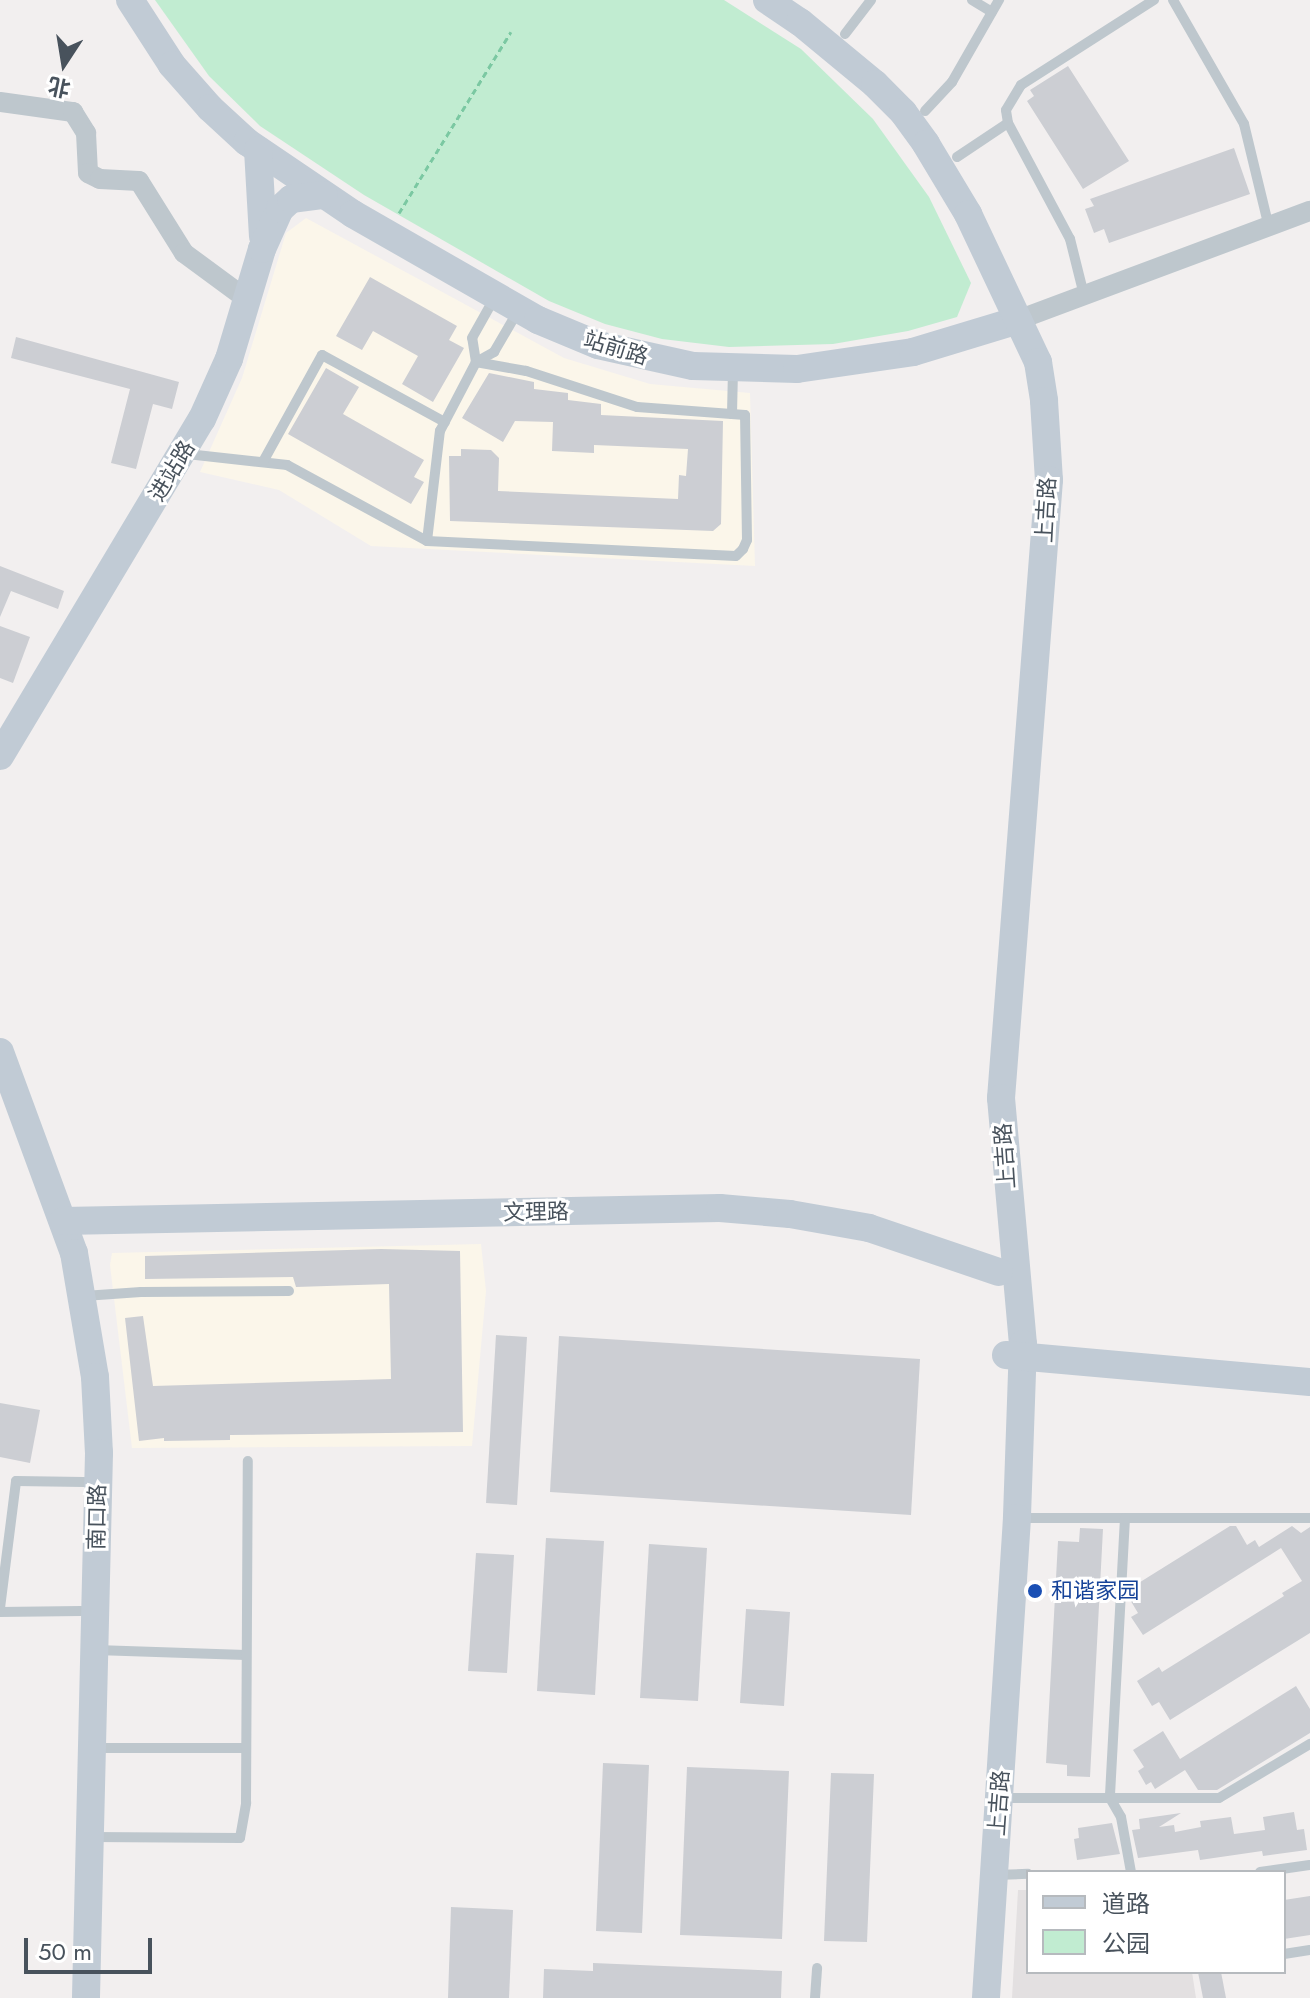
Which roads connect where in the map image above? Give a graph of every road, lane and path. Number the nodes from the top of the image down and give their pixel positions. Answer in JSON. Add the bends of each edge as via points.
{"nodes":[{"id":1,"x":130,"y":0,"type":"edge"},
{"id":2,"x":767,"y":0,"type":"edge"},
{"id":3,"x":799,"y":0,"type":"edge"},
{"id":4,"x":871,"y":0,"type":"edge"},
{"id":5,"x":972,"y":0,"type":"edge"},
{"id":6,"x":999,"y":0,"type":"edge"},
{"id":7,"x":1154,"y":0,"type":"edge"},
{"id":8,"x":1173,"y":0,"type":"edge"},
{"id":9,"x":992,"y":12,"type":"junction"},
{"id":10,"x":511,"y":32,"type":"dead end"},
{"id":11,"x":845,"y":34,"type":"junction"},
{"id":12,"x":0,"y":102,"type":"edge"},
{"id":13,"x":925,"y":111,"type":"junction"},
{"id":14,"x":1008,"y":123,"type":"junction"},
{"id":15,"x":258,"y":150,"type":"junction"},
{"id":16,"x":957,"y":157,"type":"junction"},
{"id":17,"x":324,"y":195,"type":"junction"},
{"id":18,"x":1310,"y":211,"type":"edge"},
{"id":19,"x":1269,"y":227,"type":"junction"},
{"id":20,"x":387,"y":233,"type":"junction"},
{"id":21,"x":262,"y":249,"type":"junction"},
{"id":22,"x":1084,"y":295,"type":"junction"},
{"id":23,"x":249,"y":301,"type":"junction"},
{"id":24,"x":507,"y":302,"type":"junction"},
{"id":25,"x":1018,"y":320,"type":"junction"},
{"id":26,"x":476,"y":362,"type":"junction"},
{"id":27,"x":733,"y":369,"type":"junction"},
{"id":28,"x":732,"y":414,"type":"junction"},
{"id":29,"x":445,"y":422,"type":"junction"},
{"id":30,"x":183,"y":454,"type":"junction"},
{"id":31,"x":264,"y":460,"type":"junction"},
{"id":32,"x":427,"y":541,"type":"junction"},
{"id":33,"x":0,"y":756,"type":"edge"},
{"id":34,"x":0,"y":1052,"type":"edge"},
{"id":35,"x":0,"y":1088,"type":"edge"},
{"id":36,"x":63,"y":1221,"type":"junction"},
{"id":37,"x":999,"y":1272,"type":"junction"},
{"id":38,"x":289,"y":1291,"type":"dead end"},
{"id":39,"x":84,"y":1296,"type":"junction"},
{"id":40,"x":1014,"y":1349,"type":"junction"},
{"id":41,"x":1310,"y":1369,"type":"edge"},
{"id":42,"x":1310,"y":1382,"type":"edge"},
{"id":43,"x":248,"y":1461,"type":"dead end"},
{"id":44,"x":84,"y":1482,"type":"junction"},
{"id":45,"x":1017,"y":1518,"type":"junction"},
{"id":46,"x":1125,"y":1518,"type":"junction"},
{"id":47,"x":1310,"y":1518,"type":"edge"},
{"id":48,"x":0,"y":1610,"type":"edge"},
{"id":49,"x":81,"y":1611,"type":"junction"},
{"id":50,"x":94,"y":1650,"type":"junction"},
{"id":51,"x":246,"y":1655,"type":"junction"},
{"id":52,"x":1310,"y":1744,"type":"edge"},
{"id":53,"x":91,"y":1748,"type":"junction"},
{"id":54,"x":246,"y":1748,"type":"junction"},
{"id":55,"x":999,"y":1798,"type":"junction"},
{"id":56,"x":1110,"y":1798,"type":"junction"},
{"id":57,"x":89,"y":1837,"type":"junction"},
{"id":58,"x":1310,"y":1865,"type":"edge"},
{"id":59,"x":1131,"y":1870,"type":"edge"},
{"id":60,"x":1274,"y":1870,"type":"edge"},
{"id":61,"x":1026,"y":1874,"type":"edge"},
{"id":62,"x":994,"y":1875,"type":"junction"},
{"id":63,"x":1310,"y":1950,"type":"edge"},
{"id":64,"x":1286,"y":1954,"type":"edge"},
{"id":65,"x":817,"y":1968,"type":"dead end"},
{"id":66,"x":72,"y":1998,"type":"edge"},
{"id":67,"x":86,"y":1998,"type":"edge"},
{"id":68,"x":815,"y":1998,"type":"edge"},
{"id":69,"x":967,"y":1998,"type":"edge"},
{"id":70,"x":986,"y":1998,"type":"edge"}],
"edges":[{"from":1,"to":15,"type":"main road","name":"站前路","via":[[193,90]]},
{"from":2,"to":25,"type":"main road","name":"上吉路","via":[[845,57],[903,112],[968,214]]},
{"from":3,"to":11,"type":"main road","name":"上吉路"},
{"from":4,"to":11,"type":"lane"},
{"from":5,"to":9,"type":"lane"},
{"from":6,"to":9,"type":"lane"},
{"from":7,"to":14,"type":"lane","via":[[1021,85],[1006,110]]},
{"from":8,"to":19,"type":"lane","via":[[1244,124]]},
{"from":9,"to":13,"type":"lane","via":[[952,82]]},
{"from":10,"to":20,"type":"path"},
{"from":11,"to":13,"type":"main road","name":"上吉路"},
{"from":12,"to":23,"type":"street","via":[[73,112],[86,133],[88,173],[100,179],[139,181],[184,253]]},
{"from":13,"to":16,"type":"main road","name":"上吉路"},
{"from":14,"to":16,"type":"lane"},
{"from":14,"to":22,"type":"lane","via":[[1070,239]]},
{"from":15,"to":17,"type":"main road","name":"站前路"},
{"from":15,"to":21,"type":"main road"},
{"from":16,"to":25,"type":"main road","name":"上吉路","via":[[1019,284]]},
{"from":17,"to":20,"type":"main road","name":"站前路"},
{"from":17,"to":21,"type":"main road","name":"进站路","via":[[291,199],[280,209]]},
{"from":18,"to":19,"type":"street"},
{"from":19,"to":22,"type":"street"},
{"from":20,"to":24,"type":"main road","name":"站前路"},
{"from":21,"to":23,"type":"main road","name":"进站路"},
{"from":22,"to":25,"type":"street"},
{"from":23,"to":30,"type":"main road","name":"进站路","via":[[216,389]]},
{"from":24,"to":26,"type":"lane","via":[[494,352]]},
{"from":24,"to":26,"type":"lane","via":[[472,338]]},
{"from":24,"to":27,"type":"main road","name":"站前路","via":[[568,333],[628,354]]},
{"from":25,"to":27,"type":"main road","name":"站前路","via":[[875,360],[797,369]]},
{"from":25,"to":37,"type":"main road","name":"上吉路","via":[[1031,480],[983,1098]]},
{"from":25,"to":40,"type":"main road","name":"上吉路","via":[[1038,362],[1049,480],[1001,1098]]},
{"from":26,"to":28,"type":"lane","via":[[526,371],[637,407]]},
{"from":26,"to":29,"type":"lane"},
{"from":27,"to":28,"type":"lane"},
{"from":28,"to":32,"type":"lane","via":[[745,415],[747,540],[736,556]]},
{"from":29,"to":31,"type":"lane","via":[[322,355]]},
{"from":29,"to":32,"type":"lane","via":[[436,445]]},
{"from":30,"to":31,"type":"lane"},
{"from":30,"to":33,"type":"main road","name":"进站路"},
{"from":31,"to":32,"type":"lane","via":[[287,465]]},
{"from":34,"to":36,"type":"main road","name":"南口路"},
{"from":35,"to":44,"type":"main road","name":"南口路","via":[[47,1215],[70,1299],[82,1391]]},
{"from":36,"to":37,"type":"main road","name":"文理路","via":[[720,1208],[869,1228]]},
{"from":36,"to":39,"type":"main road","name":"南口路"},
{"from":37,"to":40,"type":"main road","name":"上吉路"},
{"from":38,"to":39,"type":"lane"},
{"from":39,"to":50,"type":"main road","name":"南口路","via":[[99,1440]]},
{"from":40,"to":41,"type":"main road"},
{"from":40,"to":42,"type":"main road"},
{"from":40,"to":45,"type":"main road","name":"上吉路"},
{"from":40,"to":69,"type":"main road","name":"上吉路"},
{"from":43,"to":51,"type":"lane"},
{"from":44,"to":48,"type":"lane","via":[[16,1481]]},
{"from":44,"to":49,"type":"main road","name":"南口路"},
{"from":45,"to":46,"type":"lane"},
{"from":45,"to":55,"type":"main road","name":"上吉路"},
{"from":46,"to":47,"type":"lane"},
{"from":46,"to":56,"type":"lane"},
{"from":48,"to":49,"type":"lane"},
{"from":49,"to":66,"type":"main road","name":"南口路"},
{"from":50,"to":51,"type":"lane"},
{"from":50,"to":53,"type":"main road","name":"南口路"},
{"from":51,"to":54,"type":"lane"},
{"from":52,"to":56,"type":"lane","via":[[1219,1798]]},
{"from":53,"to":54,"type":"lane"},
{"from":53,"to":57,"type":"main road","name":"南口路"},
{"from":54,"to":57,"type":"lane","via":[[240,1838]]},
{"from":55,"to":56,"type":"lane"},
{"from":55,"to":62,"type":"main road","name":"上吉路"},
{"from":56,"to":59,"type":"lane","via":[[1121,1817]]},
{"from":57,"to":67,"type":"main road","name":"南口路"},
{"from":58,"to":60,"type":"lane"},
{"from":61,"to":62,"type":"lane"},
{"from":62,"to":70,"type":"main road","name":"上吉路"},
{"from":63,"to":64,"type":"lane"},
{"from":65,"to":68,"type":"lane"}]}
